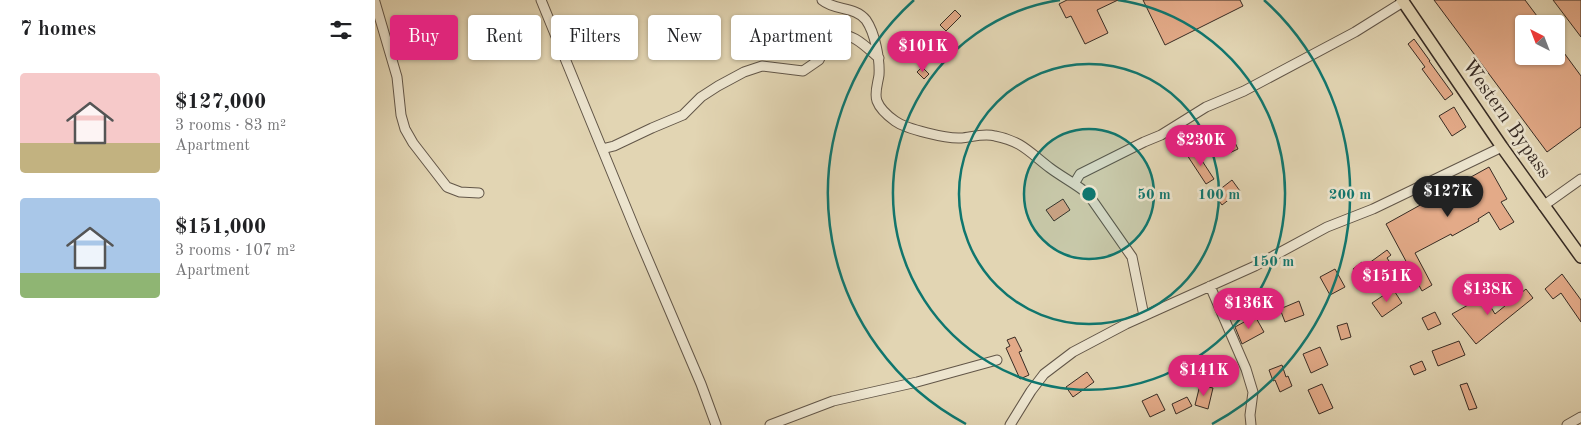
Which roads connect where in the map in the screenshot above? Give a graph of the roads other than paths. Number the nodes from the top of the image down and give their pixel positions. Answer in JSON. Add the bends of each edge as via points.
{"nodes":[{"id":1,"x":541,"y":0,"type":"edge"},
{"id":2,"x":822,"y":0,"type":"edge"},
{"id":3,"x":376,"y":1,"type":"edge"},
{"id":4,"x":1403,"y":1,"type":"edge"},
{"id":5,"x":879,"y":58,"type":"junction"},
{"id":6,"x":1502,"y":147,"type":"junction"},
{"id":7,"x":602,"y":149,"type":"junction"},
{"id":8,"x":1581,"y":179,"type":"edge"},
{"id":9,"x":1074,"y":184,"type":"junction"},
{"id":10,"x":479,"y":193,"type":"dead end"},
{"id":11,"x":1543,"y":206,"type":"junction"},
{"id":12,"x":1581,"y":257,"type":"edge"},
{"id":13,"x":1210,"y":286,"type":"junction"},
{"id":14,"x":1144,"y":316,"type":"junction"},
{"id":15,"x":997,"y":360,"type":"dead end"},
{"id":16,"x":1581,"y":417,"type":"edge"},
{"id":17,"x":716,"y":425,"type":"edge"},
{"id":18,"x":770,"y":425,"type":"edge"},
{"id":19,"x":1011,"y":425,"type":"edge"},
{"id":20,"x":1251,"y":425,"type":"edge"},
{"id":21,"x":1567,"y":425,"type":"edge"}],
"edges":[{"from":1,"to":7,"type":"street"},
{"from":2,"to":5,"type":"street","via":[[830,6],[851,10],[867,21]]},
{"from":3,"to":10,"type":"street","via":[[397,77],[405,129],[447,187],[460,192]]},
{"from":4,"to":6,"type":"main road","name":"Western Bypass"},
{"from":4,"to":9,"type":"street","via":[[1355,32],[1244,91],[1206,107],[1161,136],[1080,174]]},
{"from":5,"to":7,"type":"street","via":[[857,40],[835,35],[819,60],[803,71],[762,66],[744,72],[701,97],[683,115]]},
{"from":5,"to":9,"type":"street","via":[[877,101],[896,122],[947,137],[993,135],[1014,141]]},
{"from":6,"to":11,"type":"main road","name":"Western Bypass"},
{"from":6,"to":13,"type":"street","via":[[1373,209],[1327,227]]},
{"from":7,"to":17,"type":"street"},
{"from":8,"to":11,"type":"street"},
{"from":9,"to":14,"type":"street","via":[[1088,194],[1132,257]]},
{"from":11,"to":12,"type":"main road","name":"Western Bypass"},
{"from":13,"to":14,"type":"street"},
{"from":13,"to":20,"type":"street","via":[[1253,392]]},
{"from":14,"to":19,"type":"street","via":[[1073,352],[1051,367]]},
{"from":15,"to":18,"type":"street","via":[[833,401]]},
{"from":16,"to":21,"type":"street"}]}
